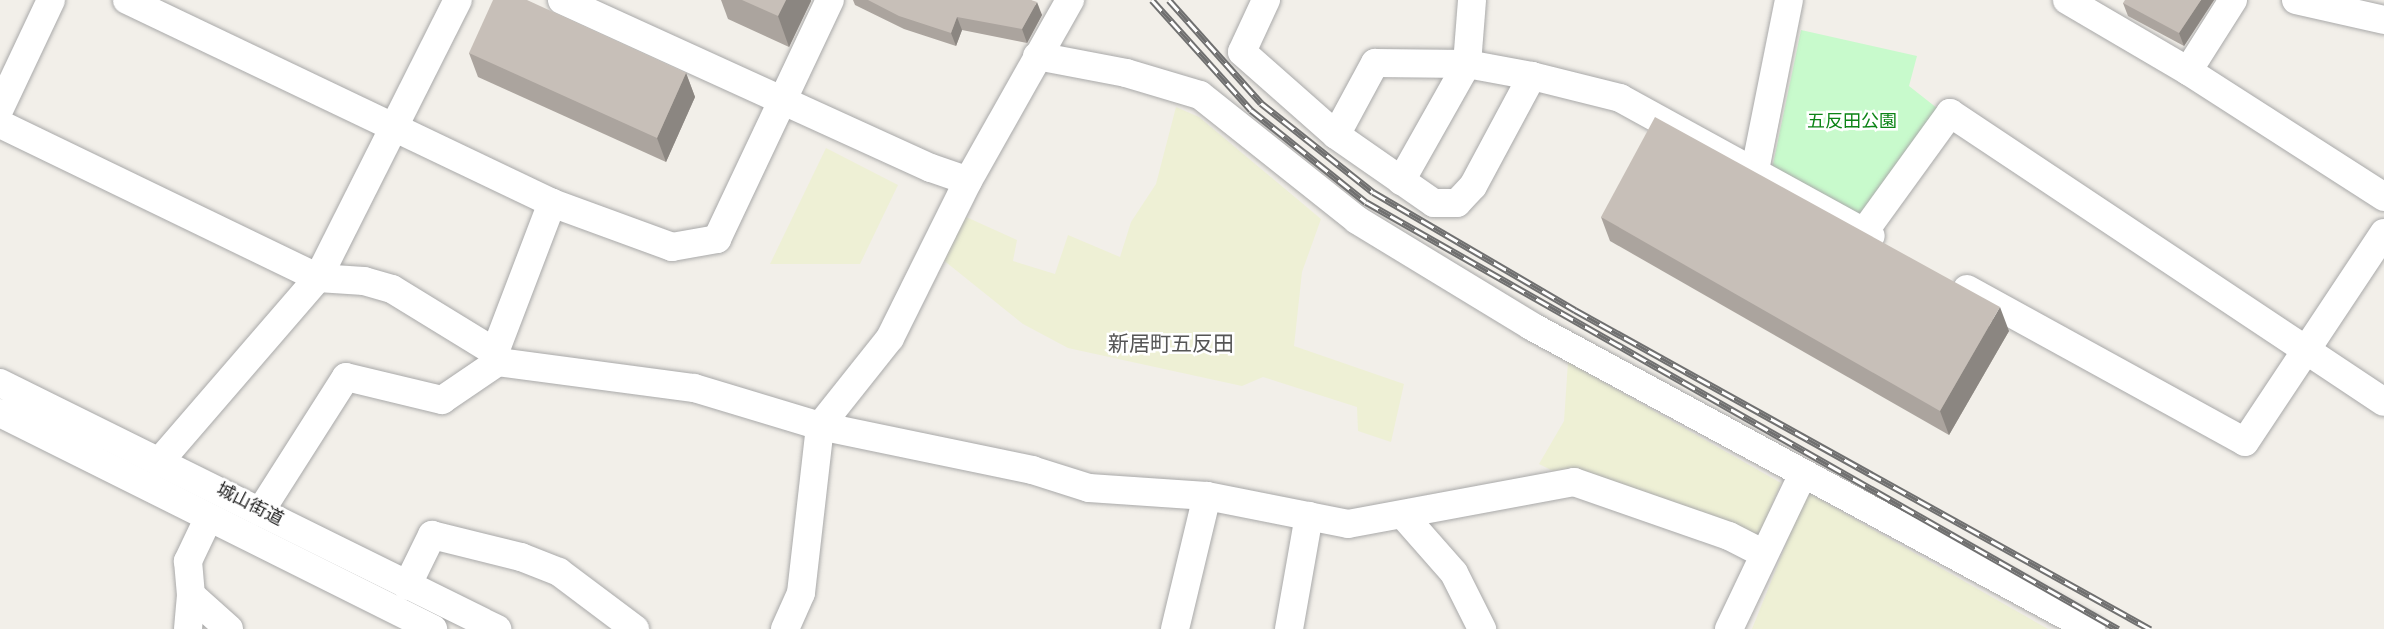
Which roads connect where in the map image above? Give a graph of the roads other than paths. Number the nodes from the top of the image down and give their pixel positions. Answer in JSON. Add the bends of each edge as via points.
{"nodes":[{"id":1,"x":51,"y":0,"type":"edge"},
{"id":2,"x":127,"y":0,"type":"edge"},
{"id":3,"x":458,"y":0,"type":"edge"},
{"id":4,"x":830,"y":0,"type":"edge"},
{"id":5,"x":1070,"y":0,"type":"edge"},
{"id":6,"x":1266,"y":0,"type":"edge"},
{"id":7,"x":1472,"y":0,"type":"edge"},
{"id":8,"x":1789,"y":0,"type":"edge"},
{"id":9,"x":2067,"y":0,"type":"edge"},
{"id":10,"x":2233,"y":0,"type":"edge"},
{"id":11,"x":2296,"y":0,"type":"edge"},
{"id":12,"x":569,"y":2,"type":"edge"},
{"id":13,"x":2333,"y":4,"type":"edge"},
{"id":14,"x":2384,"y":20,"type":"edge"},
{"id":15,"x":1037,"y":56,"type":"junction"},
{"id":16,"x":1467,"y":64,"type":"junction"},
{"id":17,"x":2188,"y":71,"type":"junction"},
{"id":18,"x":1532,"y":76,"type":"junction"},
{"id":19,"x":783,"y":100,"type":"junction"},
{"id":20,"x":0,"y":108,"type":"edge"},
{"id":21,"x":0,"y":124,"type":"edge"},
{"id":22,"x":396,"y":127,"type":"junction"},
{"id":23,"x":1336,"y":135,"type":"junction"},
{"id":24,"x":1755,"y":170,"type":"junction"},
{"id":25,"x":968,"y":181,"type":"junction"},
{"id":26,"x":1401,"y":182,"type":"junction"},
{"id":27,"x":2384,"y":196,"type":"edge"},
{"id":28,"x":552,"y":203,"type":"junction"},
{"id":29,"x":1864,"y":232,"type":"junction"},
{"id":30,"x":2384,"y":233,"type":"edge"},
{"id":31,"x":1895,"y":249,"type":"edge"},
{"id":32,"x":318,"y":278,"type":"junction"},
{"id":33,"x":1946,"y":278,"type":"edge"},
{"id":34,"x":2306,"y":350,"type":"junction"},
{"id":35,"x":496,"y":357,"type":"junction"},
{"id":36,"x":0,"y":383,"type":"edge"},
{"id":37,"x":2384,"y":402,"type":"edge"},
{"id":38,"x":0,"y":413,"type":"edge"},
{"id":39,"x":820,"y":426,"type":"junction"},
{"id":40,"x":159,"y":462,"type":"junction"},
{"id":41,"x":1802,"y":476,"type":"junction"},
{"id":42,"x":1208,"y":496,"type":"junction"},
{"id":43,"x":260,"y":512,"type":"junction"},
{"id":44,"x":1403,"y":514,"type":"junction"},
{"id":45,"x":1309,"y":516,"type":"junction"},
{"id":46,"x":208,"y":519,"type":"junction"},
{"id":47,"x":1764,"y":554,"type":"junction"},
{"id":48,"x":407,"y":586,"type":"junction"},
{"id":49,"x":191,"y":595,"type":"junction"},
{"id":50,"x":188,"y":629,"type":"edge"},
{"id":51,"x":229,"y":629,"type":"edge"},
{"id":52,"x":434,"y":629,"type":"edge"},
{"id":53,"x":498,"y":629,"type":"edge"},
{"id":54,"x":635,"y":629,"type":"edge"},
{"id":55,"x":785,"y":629,"type":"edge"},
{"id":56,"x":1175,"y":629,"type":"edge"},
{"id":57,"x":1289,"y":629,"type":"edge"},
{"id":58,"x":1482,"y":629,"type":"edge"},
{"id":59,"x":1729,"y":629,"type":"edge"},
{"id":60,"x":2091,"y":629,"type":"edge"}],
"edges":[{"from":1,"to":20,"type":"street"},
{"from":2,"to":22,"type":"street"},
{"from":3,"to":22,"type":"street"},
{"from":4,"to":19,"type":"street"},
{"from":5,"to":15,"type":"street"},
{"from":6,"to":23,"type":"street","via":[[1242,52]]},
{"from":7,"to":16,"type":"street"},
{"from":8,"to":24,"type":"street"},
{"from":9,"to":17,"type":"street"},
{"from":10,"to":17,"type":"street"},
{"from":11,"to":13,"type":"street"},
{"from":12,"to":19,"type":"street"},
{"from":13,"to":14,"type":"street"},
{"from":15,"to":25,"type":"street"},
{"from":15,"to":41,"type":"street","via":[[1126,73],[1200,95],[1357,220],[1532,326]]},
{"from":16,"to":18,"type":"street"},
{"from":16,"to":23,"type":"street","via":[[1375,63]]},
{"from":16,"to":26,"type":"street"},
{"from":17,"to":27,"type":"street"},
{"from":18,"to":24,"type":"street","via":[[1620,98]]},
{"from":18,"to":26,"type":"street","via":[[1473,186],[1457,203],[1434,203]]},
{"from":19,"to":25,"type":"street"},
{"from":19,"to":28,"type":"street","via":[[717,239],[672,247]]},
{"from":21,"to":32,"type":"street"},
{"from":22,"to":28,"type":"street"},
{"from":22,"to":32,"type":"street"},
{"from":23,"to":26,"type":"street"},
{"from":24,"to":29,"type":"street"},
{"from":25,"to":39,"type":"street","via":[[890,338]]},
{"from":28,"to":35,"type":"street"},
{"from":29,"to":31,"type":"street"},
{"from":29,"to":34,"type":"street","via":[[1950,113]]},
{"from":30,"to":34,"type":"street"},
{"from":32,"to":35,"type":"street","via":[[364,281],[392,289]]},
{"from":32,"to":40,"type":"street"},
{"from":33,"to":34,"type":"street","via":[[2245,441]]},
{"from":34,"to":37,"type":"street"},
{"from":35,"to":39,"type":"street","via":[[694,388]]},
{"from":35,"to":43,"type":"street","via":[[442,400],[346,376]]},
{"from":36,"to":40,"type":"street","name":"城山街道"},
{"from":38,"to":46,"type":"street","name":"城山街道"},
{"from":39,"to":42,"type":"street","via":[[1032,470],[1089,488]]},
{"from":39,"to":55,"type":"street","via":[[801,593]]},
{"from":40,"to":43,"type":"street","name":"城山街道"},
{"from":41,"to":47,"type":"street"},
{"from":41,"to":60,"type":"street","via":[[1953,552]]},
{"from":42,"to":45,"type":"street"},
{"from":42,"to":56,"type":"street"},
{"from":43,"to":48,"type":"street","name":"城山街道"},
{"from":44,"to":45,"type":"street","via":[[1348,524]]},
{"from":44,"to":47,"type":"street","via":[[1574,482],[1729,536]]},
{"from":44,"to":58,"type":"street","via":[[1454,573]]},
{"from":45,"to":57,"type":"street"},
{"from":46,"to":49,"type":"street","via":[[188,561]]},
{"from":46,"to":52,"type":"street","name":"城山街道"},
{"from":47,"to":59,"type":"street"},
{"from":48,"to":53,"type":"street","name":"城山街道"},
{"from":48,"to":54,"type":"street","via":[[432,535],[521,556],[559,572]]},
{"from":49,"to":50,"type":"street"},
{"from":49,"to":51,"type":"street"}]}
